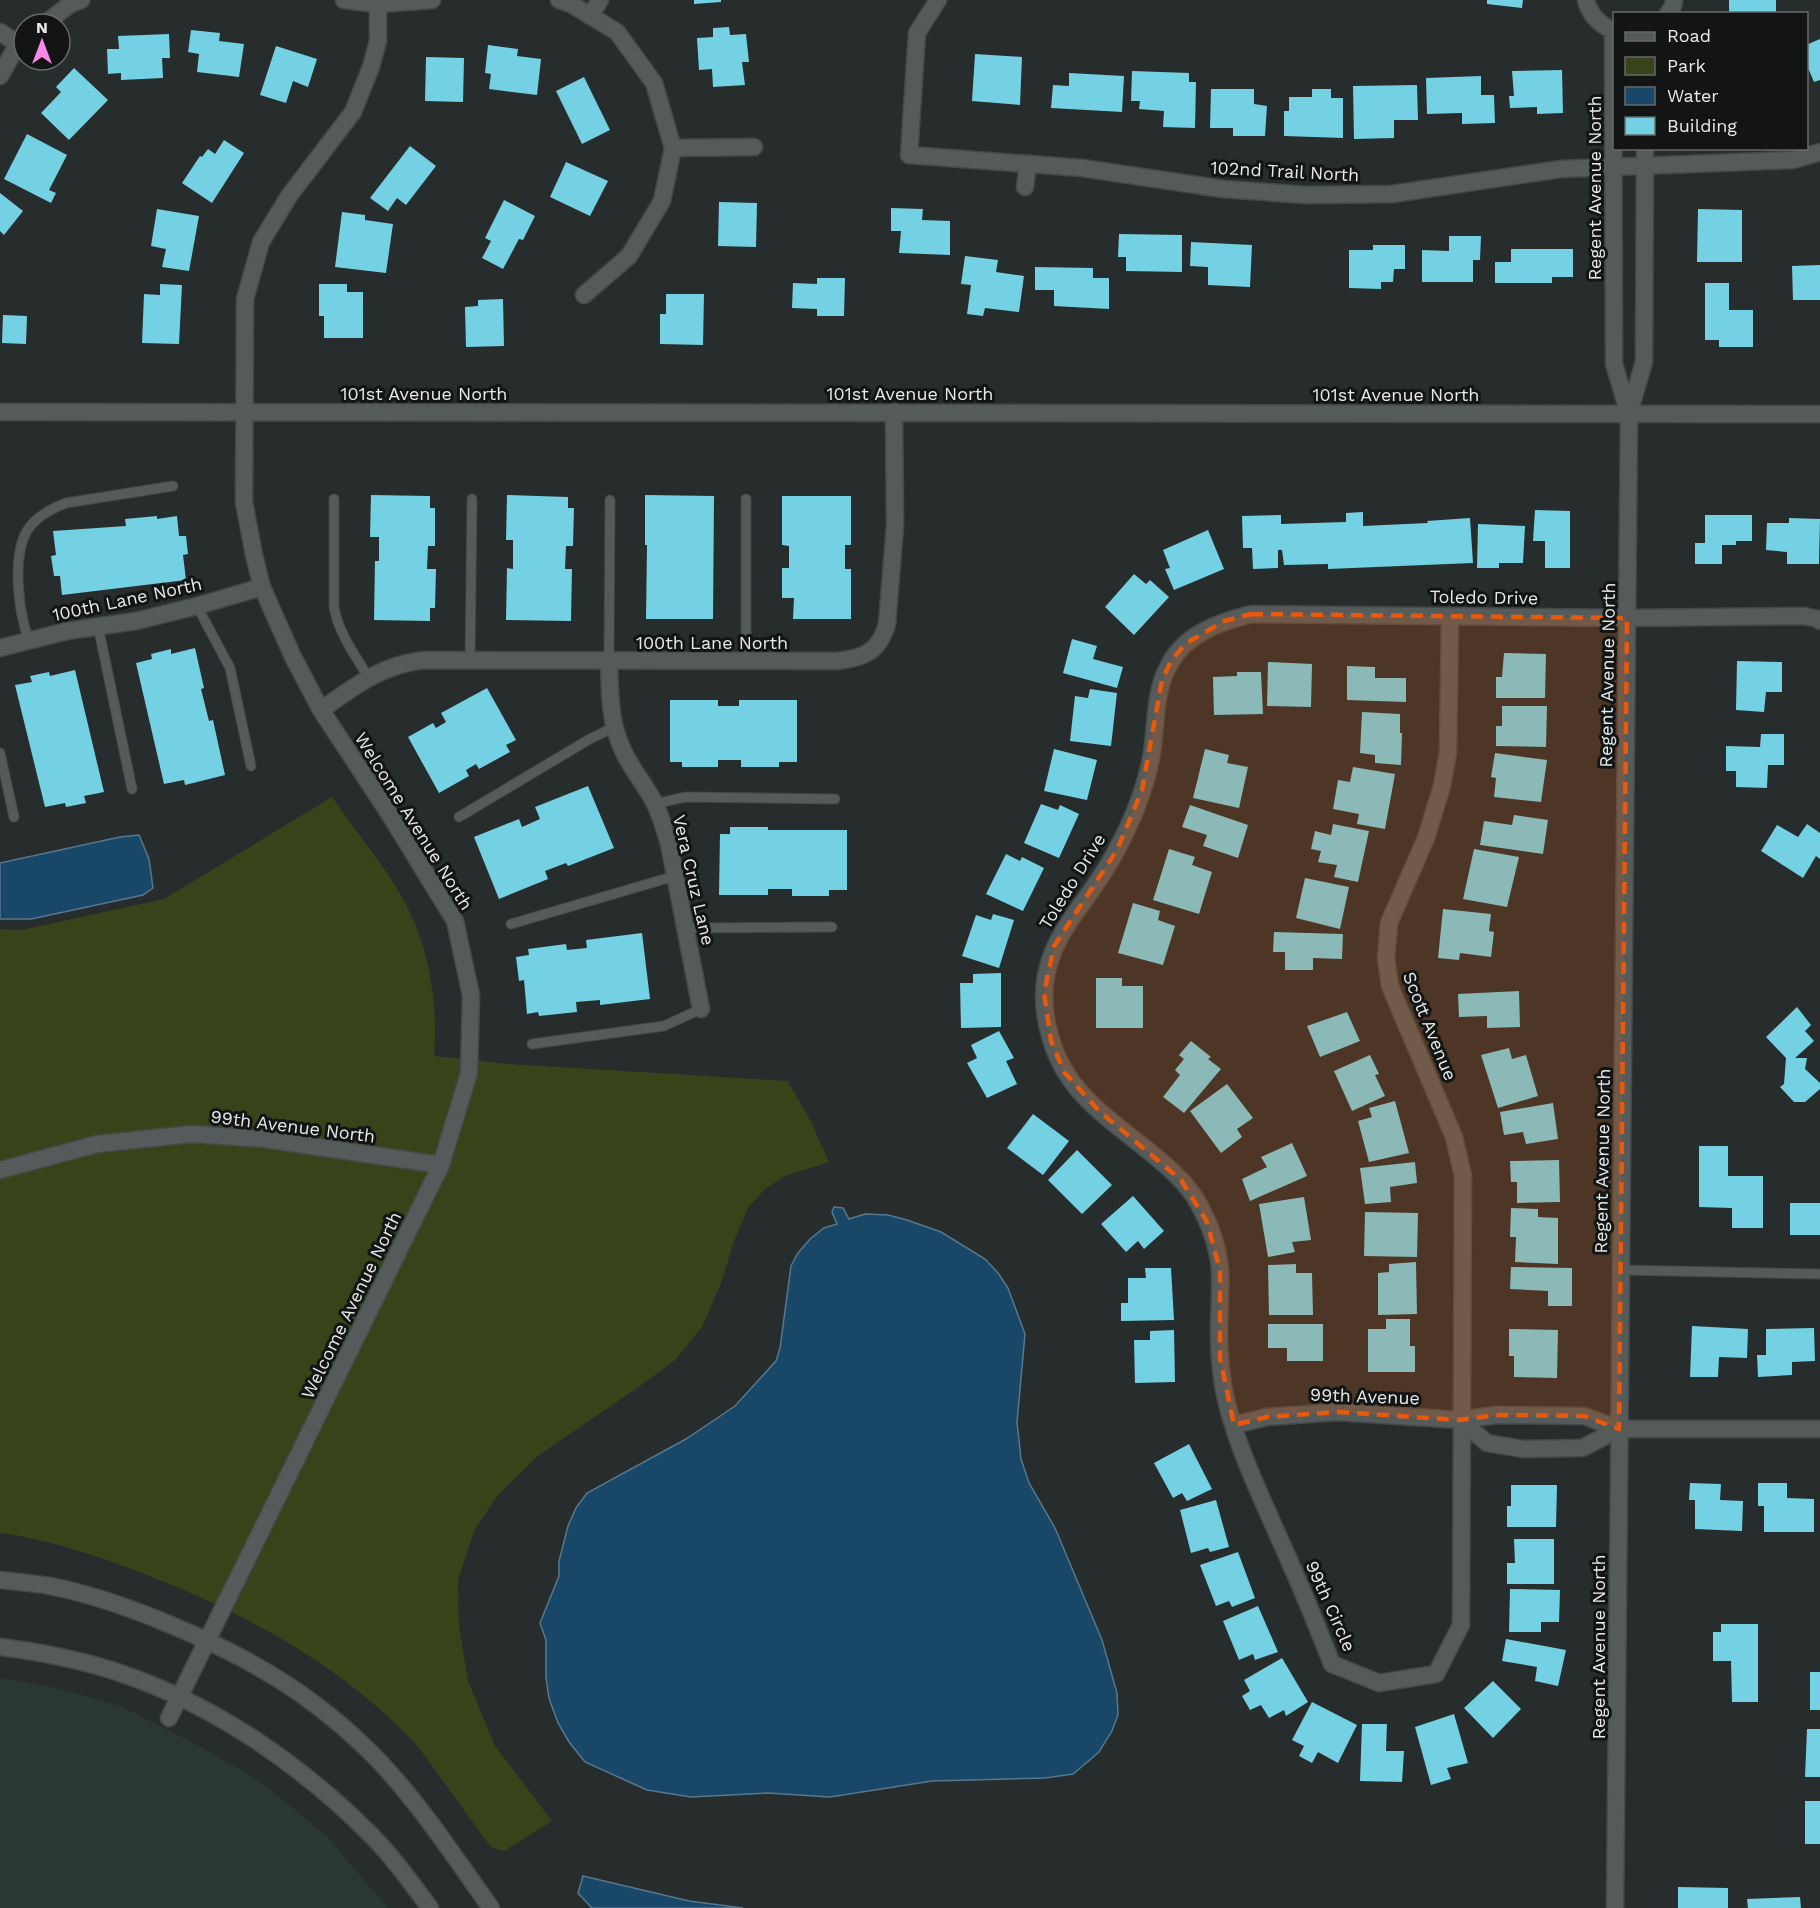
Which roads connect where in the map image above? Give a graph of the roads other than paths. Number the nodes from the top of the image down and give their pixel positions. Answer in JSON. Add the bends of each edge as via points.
{"nodes":[{"id":1,"x":81,"y":0,"type":"edge"},
{"id":2,"x":344,"y":0,"type":"edge"},
{"id":3,"x":432,"y":0,"type":"edge"},
{"id":4,"x":558,"y":0,"type":"edge"},
{"id":5,"x":600,"y":0,"type":"edge"},
{"id":6,"x":938,"y":0,"type":"edge"},
{"id":7,"x":1586,"y":0,"type":"edge"},
{"id":8,"x":378,"y":4,"type":"junction"},
{"id":9,"x":60,"y":12,"type":"edge"},
{"id":10,"x":590,"y":16,"type":"junction"},
{"id":11,"x":1613,"y":31,"type":"edge"},
{"id":12,"x":12,"y":57,"type":"edge"},
{"id":13,"x":0,"y":76,"type":"edge"},
{"id":14,"x":754,"y":147,"type":"dead end"},
{"id":15,"x":673,"y":148,"type":"junction"},
{"id":16,"x":1614,"y":150,"type":"edge"},
{"id":17,"x":1645,"y":150,"type":"edge"},
{"id":18,"x":1819,"y":156,"type":"edge"},
{"id":19,"x":1028,"y":164,"type":"junction"},
{"id":20,"x":1614,"y":166,"type":"junction"},
{"id":21,"x":1645,"y":166,"type":"junction"},
{"id":22,"x":1025,"y":187,"type":"dead end"},
{"id":23,"x":584,"y":295,"type":"dead end"},
{"id":24,"x":0,"y":412,"type":"edge"},
{"id":25,"x":244,"y":412,"type":"junction"},
{"id":26,"x":894,"y":412,"type":"junction"},
{"id":27,"x":1629,"y":414,"type":"junction"},
{"id":28,"x":1820,"y":414,"type":"edge"},
{"id":29,"x":173,"y":486,"type":"dead end"},
{"id":30,"x":334,"y":499,"type":"dead end"},
{"id":31,"x":472,"y":499,"type":"dead end"},
{"id":32,"x":746,"y":499,"type":"dead end"},
{"id":33,"x":610,"y":500,"type":"dead end"},
{"id":34,"x":262,"y":587,"type":"junction"},
{"id":35,"x":197,"y":606,"type":"junction"},
{"id":36,"x":1450,"y":616,"type":"junction"},
{"id":37,"x":1627,"y":618,"type":"junction"},
{"id":38,"x":1820,"y":621,"type":"edge"},
{"id":39,"x":98,"y":626,"type":"junction"},
{"id":40,"x":29,"y":640,"type":"junction"},
{"id":41,"x":0,"y":648,"type":"edge"},
{"id":42,"x":470,"y":660,"type":"junction"},
{"id":43,"x":609,"y":661,"type":"junction"},
{"id":44,"x":746,"y":661,"type":"junction"},
{"id":45,"x":368,"y":677,"type":"junction"},
{"id":46,"x":321,"y":710,"type":"junction"},
{"id":47,"x":614,"y":727,"type":"junction"},
{"id":48,"x":0,"y":753,"type":"edge"},
{"id":49,"x":251,"y":766,"type":"dead end"},
{"id":50,"x":132,"y":789,"type":"dead end"},
{"id":51,"x":835,"y":799,"type":"dead end"},
{"id":52,"x":655,"y":804,"type":"junction"},
{"id":53,"x":14,"y":817,"type":"dead end"},
{"id":54,"x":459,"y":817,"type":"dead end"},
{"id":55,"x":675,"y":876,"type":"junction"},
{"id":56,"x":511,"y":924,"type":"dead end"},
{"id":57,"x":832,"y":927,"type":"dead end"},
{"id":58,"x":686,"y":928,"type":"junction"},
{"id":59,"x":701,"y":1009,"type":"joint"},
{"id":60,"x":532,"y":1044,"type":"dead end"},
{"id":61,"x":441,"y":1165,"type":"junction"},
{"id":62,"x":0,"y":1170,"type":"edge"},
{"id":63,"x":1621,"y":1270,"type":"junction"},
{"id":64,"x":1820,"y":1274,"type":"edge"},
{"id":65,"x":1461,"y":1420,"type":"junction"},
{"id":66,"x":1234,"y":1425,"type":"junction"},
{"id":67,"x":1619,"y":1429,"type":"junction"},
{"id":68,"x":1820,"y":1430,"type":"edge"},
{"id":69,"x":0,"y":1580,"type":"edge"},
{"id":70,"x":208,"y":1640,"type":"junction"},
{"id":71,"x":0,"y":1647,"type":"edge"},
{"id":72,"x":179,"y":1697,"type":"junction"},
{"id":73,"x":169,"y":1718,"type":"dead end"},
{"id":74,"x":430,"y":1908,"type":"edge"},
{"id":75,"x":491,"y":1908,"type":"edge"},
{"id":76,"x":1616,"y":1908,"type":"edge"}],
"edges":[{"from":1,"to":9,"type":"street"},
{"from":2,"to":8,"type":"street"},
{"from":3,"to":8,"type":"street"},
{"from":4,"to":10,"type":"street"},
{"from":5,"to":10,"type":"street"},
{"from":6,"to":19,"type":"street","name":"102nd Trail North","via":[[916,33],[909,155]]},
{"from":7,"to":11,"type":"street","name":"Regent Avenue North","via":[[1598,22]]},
{"from":8,"to":25,"type":"street","name":"Welcome Avenue North","via":[[378,41],[353,112],[289,196],[261,242],[245,299]]},
{"from":10,"to":15,"type":"street","via":[[617,32],[654,83]]},
{"from":12,"to":13,"type":"street"},
{"from":14,"to":15,"type":"street"},
{"from":15,"to":23,"type":"street","via":[[662,201],[640,238],[628,256]]},
{"from":16,"to":20,"type":"street","name":"Regent Avenue North"},
{"from":17,"to":21,"type":"street","name":"Regent Avenue North"},
{"from":18,"to":21,"type":"street","name":"102nd Trail North"},
{"from":19,"to":20,"type":"street","name":"102nd Trail North","via":[[1223,189],[1307,195],[1392,194],[1561,169]]},
{"from":19,"to":22,"type":"street"},
{"from":20,"to":21,"type":"street","name":"102nd Trail North"},
{"from":20,"to":27,"type":"street","name":"Regent Avenue North","via":[[1614,363]]},
{"from":21,"to":27,"type":"street","name":"Regent Avenue North","via":[[1644,362]]},
{"from":24,"to":25,"type":"street","name":"101st Avenue North"},
{"from":25,"to":26,"type":"street","name":"101st Avenue North"},
{"from":25,"to":34,"type":"street","name":"Welcome Avenue North","via":[[244,501]]},
{"from":26,"to":27,"type":"street","name":"101st Avenue North"},
{"from":26,"to":44,"type":"street","name":"100th Lane North","via":[[895,526],[883,637],[876,647],[851,659]]},
{"from":27,"to":28,"type":"street","name":"101st Avenue North"},
{"from":27,"to":37,"type":"street","name":"Regent Avenue North"},
{"from":29,"to":40,"type":"lane","via":[[66,503],[35,520],[23,535],[18,554],[19,603]]},
{"from":30,"to":45,"type":"lane","via":[[336,618]]},
{"from":31,"to":42,"type":"lane"},
{"from":32,"to":44,"type":"lane"},
{"from":33,"to":43,"type":"lane"},
{"from":34,"to":35,"type":"street","name":"100th Lane North"},
{"from":34,"to":46,"type":"street","name":"Welcome Avenue North"},
{"from":35,"to":39,"type":"street","name":"100th Lane North"},
{"from":35,"to":49,"type":"lane","via":[[230,668]]},
{"from":36,"to":37,"type":"street","name":"Toledo Drive"},
{"from":36,"to":65,"type":"street","name":"Scott Avenue","via":[[1448,753],[1444,775],[1426,838],[1389,923],[1386,958],[1390,986],[1454,1137],[1462,1176]]},
{"from":36,"to":66,"type":"street","name":"Toledo Drive","via":[[1251,614],[1224,621],[1185,644],[1162,680],[1151,757],[1131,820],[1102,876],[1066,923],[1047,969],[1045,1016],[1064,1072],[1100,1111],[1182,1180],[1207,1222],[1220,1271],[1222,1383]]},
{"from":37,"to":38,"type":"street","name":"Toledo Drive","via":[[1804,616]]},
{"from":37,"to":63,"type":"street","name":"Regent Avenue North"},
{"from":39,"to":40,"type":"street","name":"100th Lane North"},
{"from":39,"to":50,"type":"lane"},
{"from":40,"to":41,"type":"street","name":"100th Lane North"},
{"from":42,"to":43,"type":"street","name":"100th Lane North"},
{"from":42,"to":45,"type":"street","name":"100th Lane North","via":[[404,662]]},
{"from":43,"to":44,"type":"street","name":"100th Lane North"},
{"from":43,"to":47,"type":"street","name":"Vera Cruz Lane"},
{"from":45,"to":46,"type":"street","name":"100th Lane North"},
{"from":46,"to":61,"type":"street","name":"Welcome Avenue North","via":[[455,921],[471,995],[469,1073]]},
{"from":47,"to":52,"type":"street","name":"Vera Cruz Lane","via":[[622,749]]},
{"from":47,"to":54,"type":"lane"},
{"from":48,"to":53,"type":"lane"},
{"from":51,"to":52,"type":"lane","via":[[685,797]]},
{"from":52,"to":55,"type":"street","name":"Vera Cruz Lane"},
{"from":55,"to":56,"type":"lane"},
{"from":55,"to":58,"type":"street","name":"Vera Cruz Lane"},
{"from":57,"to":58,"type":"lane"},
{"from":58,"to":59,"type":"street","name":"Vera Cruz Lane"},
{"from":59,"to":60,"type":"lane","via":[[664,1026]]},
{"from":61,"to":62,"type":"street","name":"99th Avenue North","via":[[264,1139],[192,1134],[97,1144]]},
{"from":61,"to":70,"type":"street","name":"Welcome Avenue North"},
{"from":63,"to":64,"type":"lane"},
{"from":63,"to":67,"type":"street","name":"Regent Avenue North"},
{"from":65,"to":66,"type":"street","name":"99th Avenue","via":[[1338,1412],[1267,1416]]},
{"from":65,"to":66,"type":"street","name":"99th Circle","via":[[1461,1625],[1436,1674],[1379,1683],[1332,1664]]},
{"from":65,"to":67,"type":"street","name":"99th Avenue","via":[[1496,1415],[1584,1416]]},
{"from":65,"to":67,"type":"street","via":[[1487,1443],[1523,1449],[1582,1448]]},
{"from":67,"to":68,"type":"street"},
{"from":67,"to":76,"type":"street","name":"Regent Avenue North"},
{"from":69,"to":70,"type":"street","via":[[85,1594]]},
{"from":70,"to":72,"type":"street","name":"Welcome Avenue North"},
{"from":70,"to":75,"type":"street","via":[[258,1665],[346,1729],[412,1798]]},
{"from":71,"to":72,"type":"street","via":[[42,1653],[120,1673]]},
{"from":72,"to":73,"type":"street","name":"Welcome Avenue North"},
{"from":72,"to":74,"type":"street","via":[[236,1728],[314,1783],[375,1839]]}]}
